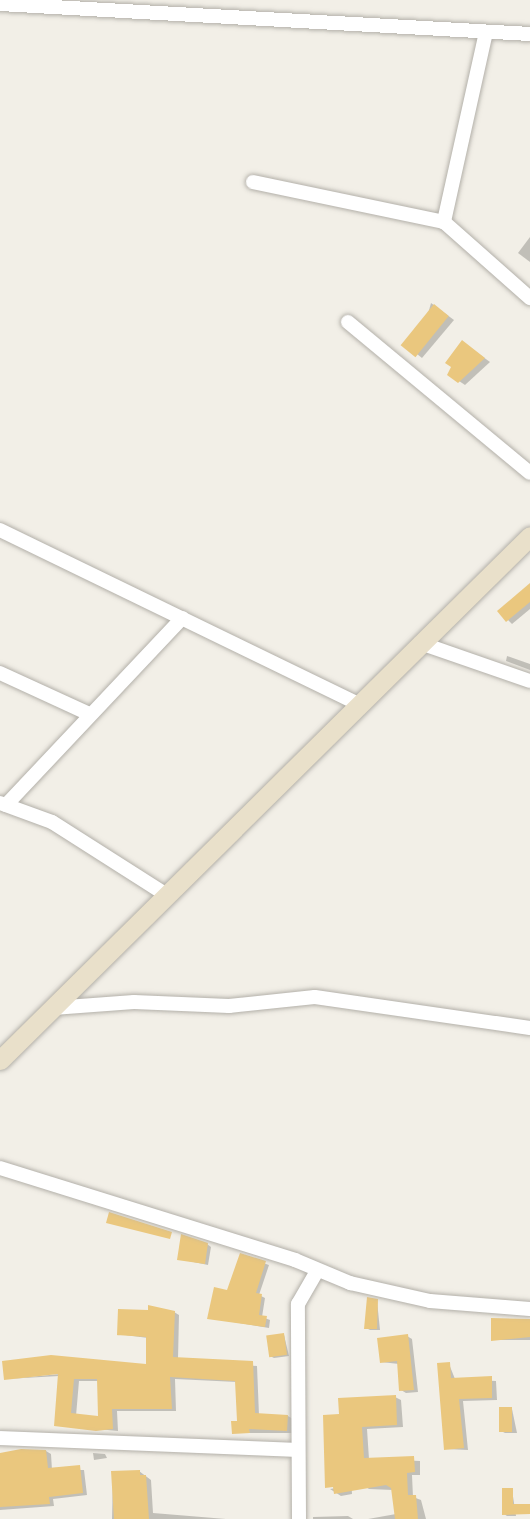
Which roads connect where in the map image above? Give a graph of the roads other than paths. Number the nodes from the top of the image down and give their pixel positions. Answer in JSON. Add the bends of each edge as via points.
{"nodes":[{"id":1,"x":0,"y":4,"type":"edge"},
{"id":2,"x":486,"y":32,"type":"junction"},
{"id":3,"x":530,"y":34,"type":"edge"},
{"id":4,"x":253,"y":182,"type":"dead end"},
{"id":5,"x":444,"y":222,"type":"junction"},
{"id":6,"x":530,"y":298,"type":"edge"},
{"id":7,"x":348,"y":322,"type":"dead end"},
{"id":8,"x":530,"y":473,"type":"edge"},
{"id":9,"x":0,"y":530,"type":"edge"},
{"id":10,"x":530,"y":536,"type":"edge"},
{"id":11,"x":182,"y":618,"type":"junction"},
{"id":12,"x":420,"y":643,"type":"junction"},
{"id":13,"x":0,"y":673,"type":"edge"},
{"id":14,"x":530,"y":681,"type":"edge"},
{"id":15,"x":359,"y":704,"type":"junction"},
{"id":16,"x":89,"y":714,"type":"junction"},
{"id":17,"x":3,"y":804,"type":"edge"},
{"id":18,"x":165,"y":894,"type":"junction"},
{"id":19,"x":53,"y":1008,"type":"junction"},
{"id":20,"x":530,"y":1028,"type":"edge"},
{"id":21,"x":0,"y":1060,"type":"edge"},
{"id":22,"x":0,"y":1168,"type":"edge"},
{"id":23,"x":318,"y":1270,"type":"junction"},
{"id":24,"x":530,"y":1309,"type":"edge"},
{"id":25,"x":0,"y":1438,"type":"edge"},
{"id":26,"x":298,"y":1450,"type":"junction"},
{"id":27,"x":299,"y":1519,"type":"edge"}],
"edges":[{"from":1,"to":2,"type":"street"},
{"from":2,"to":3,"type":"street"},
{"from":2,"to":5,"type":"street"},
{"from":4,"to":5,"type":"street"},
{"from":5,"to":6,"type":"street"},
{"from":7,"to":8,"type":"street"},
{"from":9,"to":11,"type":"street"},
{"from":10,"to":12,"type":"street"},
{"from":11,"to":15,"type":"street"},
{"from":11,"to":16,"type":"street"},
{"from":12,"to":14,"type":"street"},
{"from":12,"to":15,"type":"street"},
{"from":13,"to":16,"type":"street"},
{"from":15,"to":18,"type":"street"},
{"from":16,"to":17,"type":"street"},
{"from":17,"to":18,"type":"street","via":[[52,822]]},
{"from":18,"to":19,"type":"street"},
{"from":19,"to":20,"type":"street","via":[[134,1002],[242,1005],[315,997]]},
{"from":19,"to":21,"type":"street"},
{"from":22,"to":23,"type":"street"},
{"from":23,"to":24,"type":"street","via":[[430,1301]]},
{"from":23,"to":26,"type":"street","via":[[298,1304]]},
{"from":25,"to":26,"type":"street"},
{"from":26,"to":27,"type":"street"}]}
